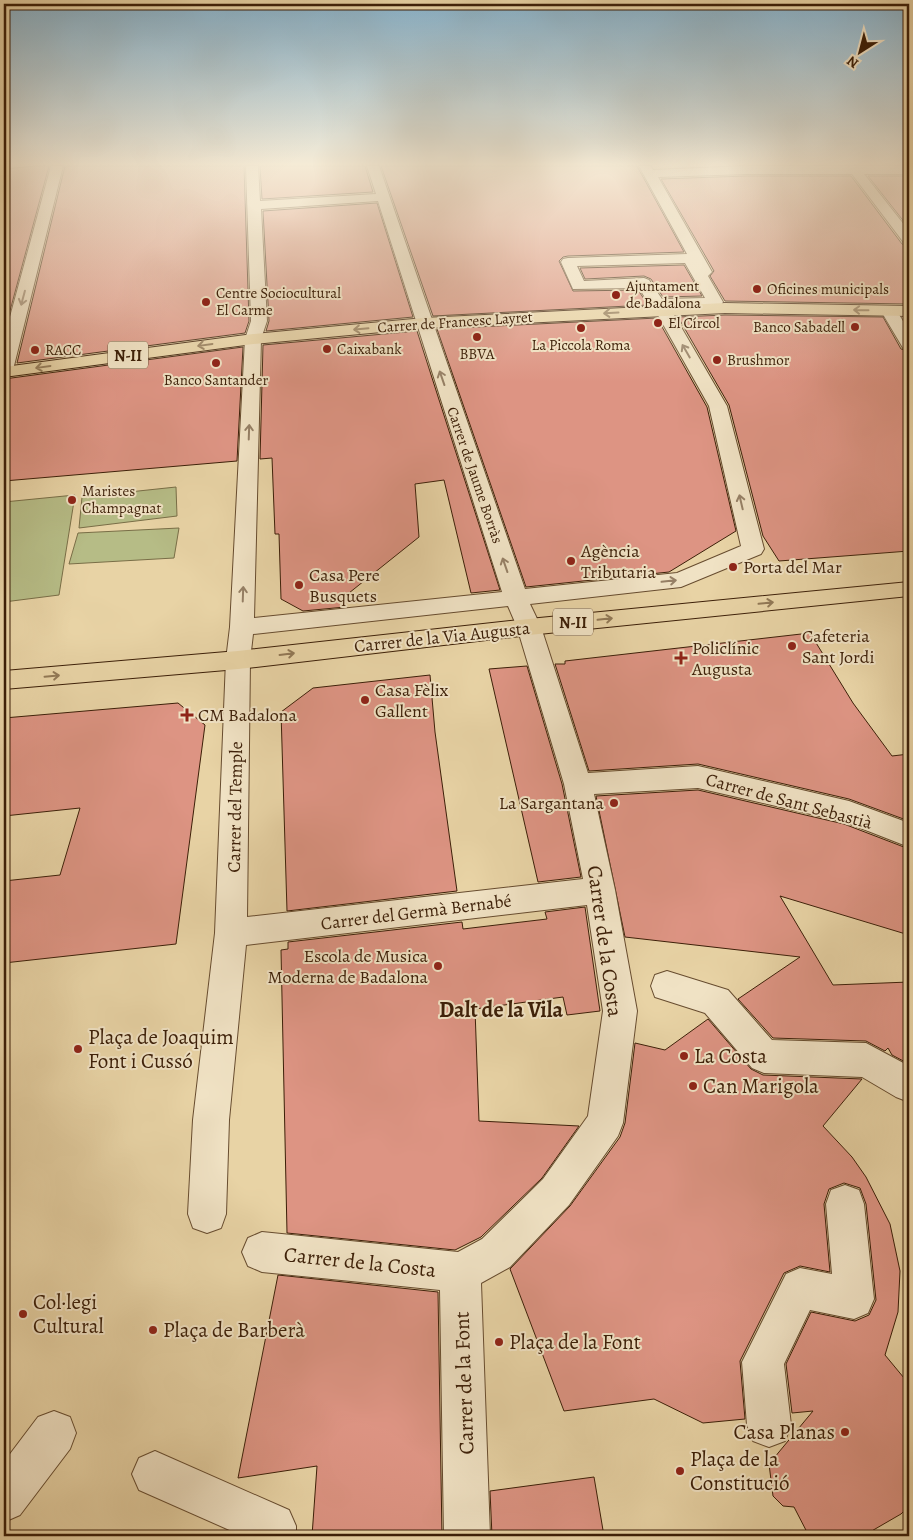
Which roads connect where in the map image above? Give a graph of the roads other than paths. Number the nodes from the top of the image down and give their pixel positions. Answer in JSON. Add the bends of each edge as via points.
{"nodes":[{"id":1,"x":38,"y":238,"type":"edge"},
{"id":2,"x":255,"y":238,"type":"edge"},
{"id":3,"x":396,"y":238,"type":"edge"},
{"id":4,"x":685,"y":238,"type":"edge"},
{"id":5,"x":690,"y":258,"type":"joint"},
{"id":6,"x":725,"y":308,"type":"junction"},
{"id":7,"x":664,"y":310,"type":"junction"},
{"id":8,"x":889,"y":311,"type":"junction"},
{"id":9,"x":909,"y":311,"type":"edge"},
{"id":10,"x":424,"y":323,"type":"junction"},
{"id":11,"x":253,"y":339,"type":"junction"},
{"id":12,"x":909,"y":344,"type":"edge"},
{"id":13,"x":4,"y":371,"type":"edge"},
{"id":14,"x":909,"y":589,"type":"edge"},
{"id":15,"x":516,"y":598,"type":"junction"},
{"id":16,"x":242,"y":627,"type":"junction"},
{"id":17,"x":530,"y":627,"type":"junction"},
{"id":18,"x":238,"y":660,"type":"junction"},
{"id":19,"x":4,"y":680,"type":"edge"},
{"id":20,"x":578,"y":784,"type":"junction"},
{"id":21,"x":909,"y":836,"type":"edge"},
{"id":22,"x":590,"y":891,"type":"junction"},
{"id":23,"x":232,"y":933,"type":"junction"},
{"id":24,"x":667,"y":986,"type":"dead end"},
{"id":25,"x":909,"y":1084,"type":"edge"},
{"id":26,"x":845,"y":1204,"type":"dead end"},
{"id":27,"x":207,"y":1214,"type":"dead end"},
{"id":28,"x":262,"y":1252,"type":"dead end"},
{"id":29,"x":460,"y":1272,"type":"junction"},
{"id":30,"x":769,"y":1426,"type":"dead end"},
{"id":31,"x":54,"y":1432,"type":"dead end"},
{"id":32,"x":155,"y":1474,"type":"dead end"},
{"id":33,"x":4,"y":1499,"type":"edge"},
{"id":34,"x":468,"y":1515,"type":"edge"},
{"id":35,"x":273,"y":1536,"type":"edge"}],
"edges":[{"from":1,"to":13,"type":"street","one_way":true},
{"from":2,"to":11,"type":"street","name":"Carrer del Temple","via":[[258,321]]},
{"from":3,"to":10,"type":"street","name":"Carrer de Jaume Borràs"},
{"from":4,"to":6,"type":"street"},
{"from":5,"to":5,"type":"street","via":[[662,259],[568,262],[578,286],[644,283],[657,304],[715,302]]},
{"from":6,"to":7,"type":"main road","name":"Carrer de Francesc Layret","number":"N-II"},
{"from":8,"to":6,"type":"main road","name":"Carrer de Francesc Layret","number":"N-II","one_way":true},
{"from":7,"to":10,"type":"main road","name":"Carrer de Francesc Layret","number":"N-II","one_way":true},
{"from":15,"to":7,"type":"street","name":"Carrer de la Via Augusta","one_way":true,"via":[[681,580],[753,549],[718,406]]},
{"from":8,"to":9,"type":"main road","name":"Carrer de Francesc Layret","number":"N-II"},
{"from":8,"to":12,"type":"street"},
{"from":10,"to":11,"type":"main road","name":"Carrer de Francesc Layret","number":"N-II","one_way":true},
{"from":15,"to":10,"type":"street","name":"Carrer de Jaume Borràs","one_way":true},
{"from":11,"to":13,"type":"main road","name":"Carrer de Francesc Layret","number":"N-II","one_way":true},
{"from":16,"to":11,"type":"street","name":"Carrer del Temple","one_way":true},
{"from":17,"to":14,"type":"main road","name":"Carrer de la Via Augusta","number":"N-II","one_way":true},
{"from":15,"to":16,"type":"street","name":"Carrer de la Via Augusta"},
{"from":15,"to":17,"type":"street","name":"Carrer de Jaume Borràs"},
{"from":16,"to":18,"type":"street","name":"Carrer del Temple"},
{"from":18,"to":17,"type":"main road","name":"Carrer de la Via Augusta","number":"N-II","one_way":true},
{"from":17,"to":20,"type":"street","name":"Carrer de la Costa"},
{"from":19,"to":18,"type":"main road","name":"Carrer de la Via Augusta","number":"N-II","one_way":true},
{"from":18,"to":23,"type":"street","name":"Carrer del Temple"},
{"from":20,"to":21,"type":"street","name":"Carrer de Sant Sebastià","via":[[698,777],[849,812]]},
{"from":20,"to":22,"type":"street","name":"Carrer de la Costa"},
{"from":22,"to":23,"type":"street","name":"Carrer del Germà Bernabé"},
{"from":22,"to":29,"type":"street","name":"Carrer de la Costa","via":[[620,1012],[604,1123],[556,1192],[496,1253]]},
{"from":23,"to":27,"type":"street","name":"Carrer del Temple","via":[[211,1120]]},
{"from":24,"to":25,"type":"street","via":[[716,1001],[764,1056],[866,1060]]},
{"from":26,"to":30,"type":"street","via":[[854,1299],[800,1288],[763,1362]]},
{"from":28,"to":29,"type":"street","name":"Carrer de la Costa"},
{"from":29,"to":34,"type":"street","name":"Carrer de la Font"},
{"from":31,"to":33,"type":"street"},
{"from":32,"to":35,"type":"street","via":[[272,1526]]}]}
